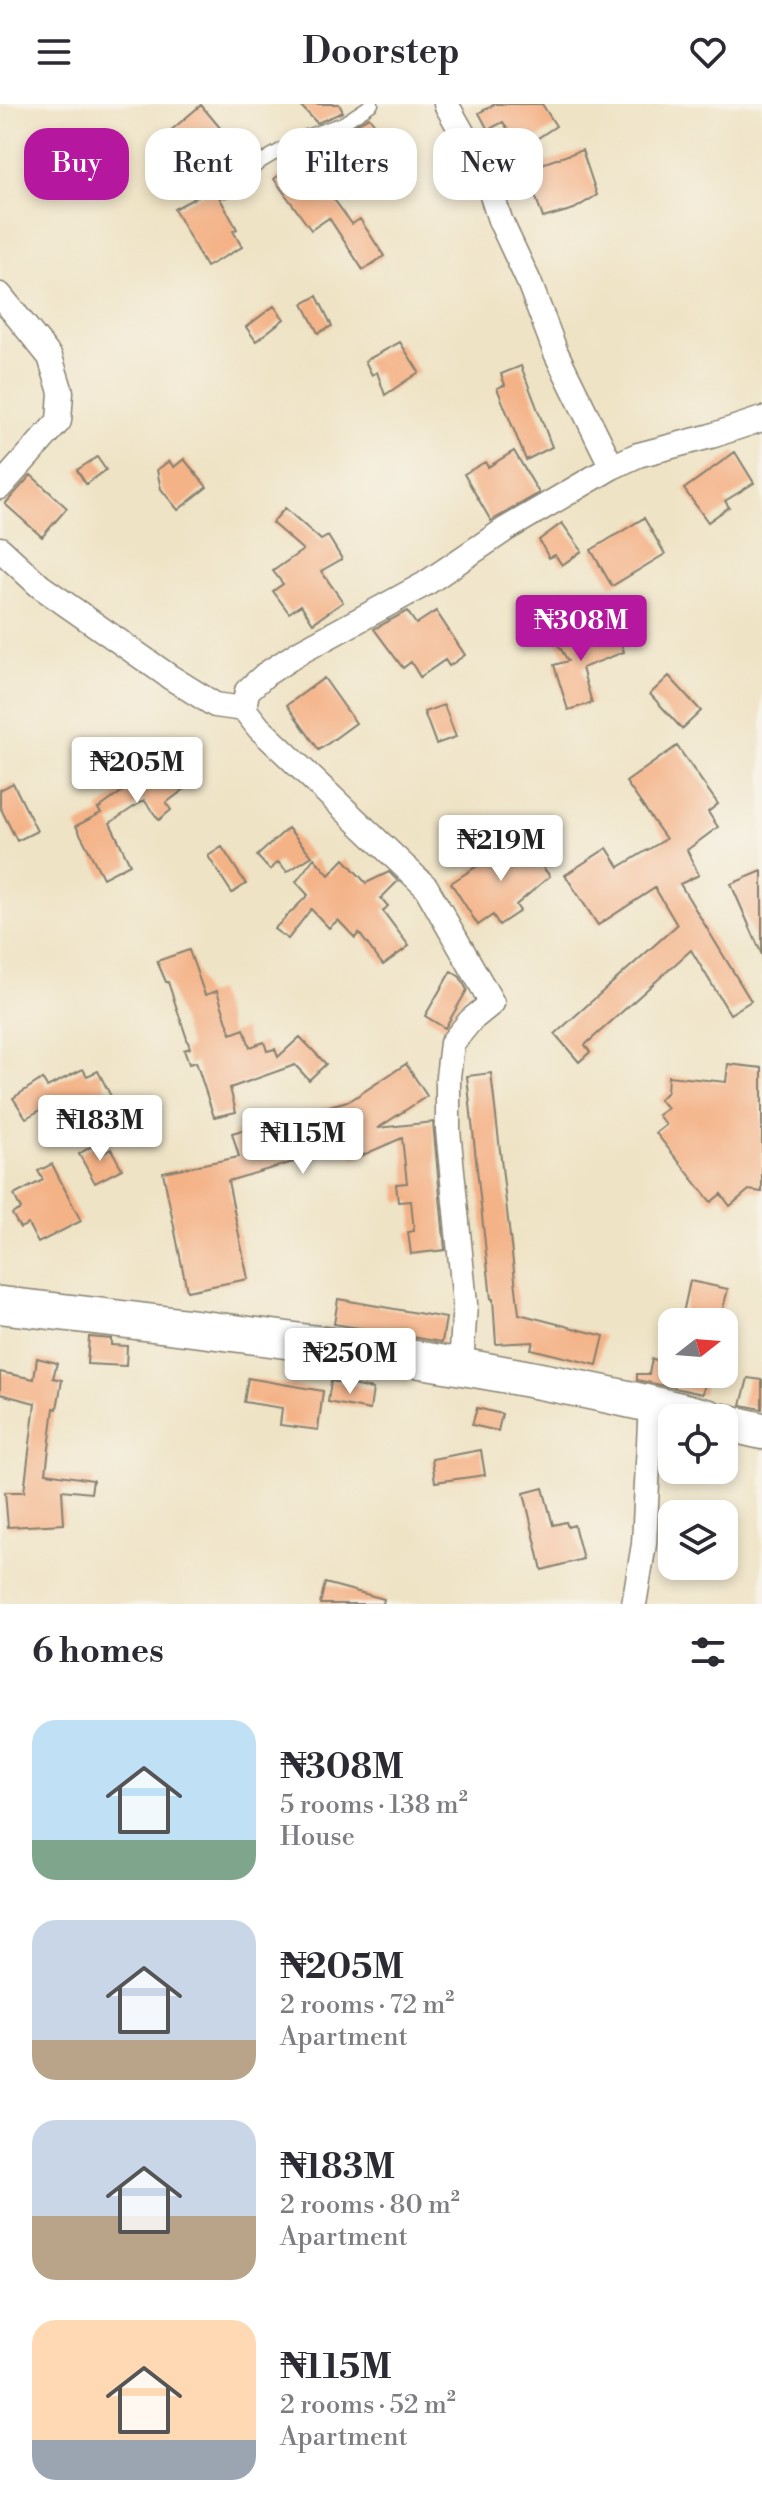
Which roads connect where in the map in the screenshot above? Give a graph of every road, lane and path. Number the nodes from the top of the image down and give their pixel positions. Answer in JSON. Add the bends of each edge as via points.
{"nodes":[{"id":1,"x":372,"y":104,"type":"edge"},
{"id":2,"x":446,"y":104,"type":"edge"},
{"id":3,"x":261,"y":162,"type":"edge"},
{"id":4,"x":0,"y":295,"type":"edge"},
{"id":5,"x":762,"y":419,"type":"edge"},
{"id":6,"x":612,"y":467,"type":"junction"},
{"id":7,"x":0,"y":487,"type":"edge"},
{"id":8,"x":0,"y":549,"type":"edge"},
{"id":9,"x":244,"y":709,"type":"junction"},
{"id":10,"x":0,"y":1305,"type":"edge"},
{"id":11,"x":461,"y":1365,"type":"junction"},
{"id":12,"x":651,"y":1403,"type":"junction"},
{"id":13,"x":658,"y":1405,"type":"edge"},
{"id":14,"x":738,"y":1425,"type":"edge"},
{"id":15,"x":762,"y":1431,"type":"edge"},
{"id":16,"x":634,"y":1604,"type":"edge"}],
"edges":[{"from":1,"to":3,"type":"lane"},
{"from":2,"to":6,"type":"street","via":[[484,171],[556,353]]},
{"from":4,"to":7,"type":"street","via":[[50,357],[61,392],[59,421]]},
{"from":5,"to":6,"type":"street"},
{"from":6,"to":9,"type":"street","via":[[425,584],[266,674],[247,691]]},
{"from":8,"to":9,"type":"street","via":[[40,586],[170,677],[215,705]]},
{"from":9,"to":11,"type":"street","via":[[426,887],[492,1003],[452,1043],[448,1077],[465,1304]]},
{"from":10,"to":11,"type":"main road","via":[[282,1337]]},
{"from":11,"to":12,"type":"main road"},
{"from":12,"to":13,"type":"main road"},
{"from":12,"to":16,"type":"street","via":[[644,1544]]},
{"from":14,"to":15,"type":"main road"}]}
